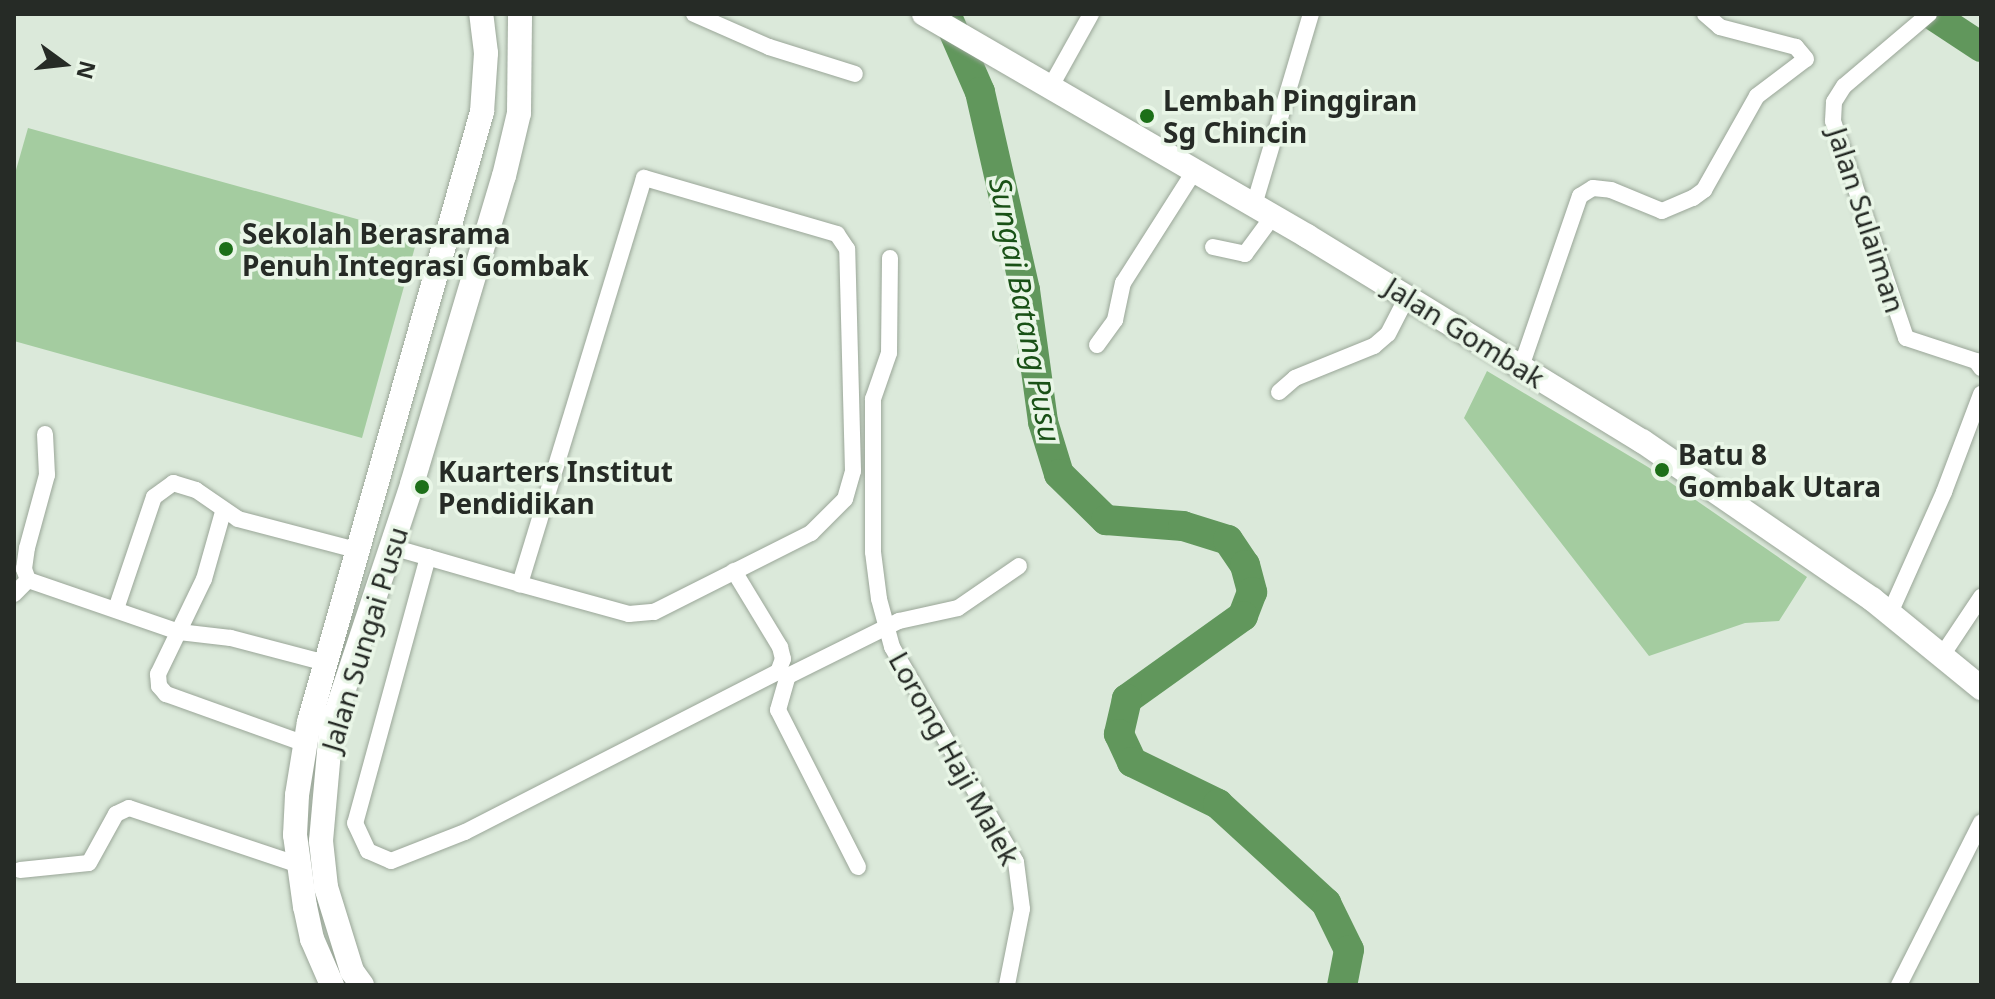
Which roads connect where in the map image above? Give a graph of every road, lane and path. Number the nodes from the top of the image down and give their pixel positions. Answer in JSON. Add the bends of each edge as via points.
{"nodes":[{"id":1,"x":481,"y":14,"type":"edge"},
{"id":2,"x":520,"y":14,"type":"edge"},
{"id":3,"x":694,"y":14,"type":"edge"},
{"id":4,"x":1091,"y":14,"type":"edge"},
{"id":5,"x":1311,"y":14,"type":"edge"},
{"id":6,"x":1705,"y":14,"type":"edge"},
{"id":7,"x":1929,"y":14,"type":"edge"},
{"id":8,"x":926,"y":15,"type":"edge"},
{"id":9,"x":855,"y":74,"type":"dead end"},
{"id":10,"x":1051,"y":86,"type":"junction"},
{"id":11,"x":1195,"y":170,"type":"junction"},
{"id":12,"x":1264,"y":210,"type":"junction"},
{"id":13,"x":1213,"y":247,"type":"dead end"},
{"id":14,"x":890,"y":258,"type":"dead end"},
{"id":15,"x":1407,"y":297,"type":"junction"},
{"id":16,"x":1097,"y":345,"type":"dead end"},
{"id":17,"x":1521,"y":367,"type":"junction"},
{"id":18,"x":1981,"y":368,"type":"edge"},
{"id":19,"x":1279,"y":392,"type":"dead end"},
{"id":20,"x":1981,"y":394,"type":"edge"},
{"id":21,"x":45,"y":434,"type":"dead end"},
{"id":22,"x":223,"y":512,"type":"junction"},
{"id":23,"x":392,"y":547,"type":"junction"},
{"id":24,"x":360,"y":551,"type":"junction"},
{"id":25,"x":428,"y":557,"type":"junction"},
{"id":26,"x":1019,"y":566,"type":"dead end"},
{"id":27,"x":734,"y":571,"type":"junction"},
{"id":28,"x":28,"y":580,"type":"junction"},
{"id":29,"x":520,"y":584,"type":"junction"},
{"id":30,"x":14,"y":594,"type":"edge"},
{"id":31,"x":1981,"y":597,"type":"edge"},
{"id":32,"x":116,"y":609,"type":"junction"},
{"id":33,"x":1890,"y":613,"type":"junction"},
{"id":34,"x":887,"y":625,"type":"junction"},
{"id":35,"x":179,"y":632,"type":"junction"},
{"id":36,"x":1943,"y":654,"type":"junction"},
{"id":37,"x":326,"y":663,"type":"junction"},
{"id":38,"x":1981,"y":688,"type":"edge"},
{"id":39,"x":306,"y":744,"type":"junction"},
{"id":40,"x":1981,"y":823,"type":"edge"},
{"id":41,"x":299,"y":865,"type":"junction"},
{"id":42,"x":858,"y":867,"type":"dead end"},
{"id":43,"x":20,"y":870,"type":"dead end"},
{"id":44,"x":332,"y":985,"type":"edge"},
{"id":45,"x":362,"y":985,"type":"edge"},
{"id":46,"x":1007,"y":985,"type":"edge"},
{"id":47,"x":1899,"y":985,"type":"edge"}],
"edges":[{"from":1,"to":24,"type":"main road","name":"Jalan Sungai Pusu","via":[[486,53],[482,112]]},
{"from":2,"to":23,"type":"main road","name":"Jalan Sungai Pusu","via":[[519,113],[504,176]]},
{"from":3,"to":9,"type":"street","via":[[769,47]]},
{"from":4,"to":10,"type":"street"},
{"from":5,"to":12,"type":"street"},
{"from":6,"to":17,"type":"street","via":[[1720,27],[1796,47],[1806,59],[1757,96],[1704,190],[1693,198],[1662,211],[1611,190],[1593,188],[1580,196]]},
{"from":7,"to":18,"type":"street","name":"Jalan Sulaiman","via":[[1844,86],[1834,102],[1833,121],[1906,338],[1976,361]]},
{"from":8,"to":10,"type":"main road","name":"Jalan Gombak"},
{"from":10,"to":11,"type":"main road","name":"Jalan Gombak"},
{"from":11,"to":12,"type":"main road","name":"Jalan Gombak"},
{"from":11,"to":16,"type":"street","via":[[1123,283],[1115,320]]},
{"from":12,"to":13,"type":"street","via":[[1245,254]]},
{"from":12,"to":15,"type":"main road","name":"Jalan Gombak"},
{"from":14,"to":34,"type":"street","name":"Lorong Haji Malek","via":[[889,353],[873,399],[873,552]]},
{"from":15,"to":17,"type":"main road","name":"Jalan Gombak"},
{"from":15,"to":19,"type":"street","via":[[1388,334],[1374,346],[1295,378]]},
{"from":17,"to":33,"type":"main road","name":"Jalan Gombak","via":[[1642,441]]},
{"from":20,"to":33,"type":"street"},
{"from":21,"to":28,"type":"street","via":[[47,475],[27,548]]},
{"from":22,"to":24,"type":"street"},
{"from":22,"to":32,"type":"street","via":[[196,490],[173,483],[164,486],[140,530]]},
{"from":22,"to":35,"type":"street","via":[[204,579]]},
{"from":23,"to":25,"type":"street"},
{"from":23,"to":45,"type":"main road","name":"Jalan Sungai Pusu","via":[[331,728],[323,786],[326,887],[352,971]]},
{"from":24,"to":37,"type":"main road","name":"Jalan Sungai Pusu"},
{"from":25,"to":27,"type":"street","via":[[355,823],[368,851],[391,861],[465,832],[778,672],[780,647]]},
{"from":25,"to":29,"type":"street"},
{"from":26,"to":34,"type":"street","via":[[958,608]]},
{"from":27,"to":29,"type":"street","via":[[654,612],[629,614]]},
{"from":27,"to":29,"type":"street","via":[[811,533],[845,499],[853,471],[847,249],[837,234],[644,178]]},
{"from":28,"to":30,"type":"street"},
{"from":28,"to":32,"type":"street"},
{"from":31,"to":36,"type":"street"},
{"from":32,"to":35,"type":"street"},
{"from":33,"to":36,"type":"main road","name":"Jalan Gombak"},
{"from":34,"to":42,"type":"street","via":[[802,665],[788,676],[779,697],[778,710]]},
{"from":34,"to":46,"type":"street","name":"Lorong Haji Malek","via":[[892,647],[1016,862],[1022,909]]},
{"from":35,"to":37,"type":"street","via":[[231,638]]},
{"from":35,"to":39,"type":"street","via":[[158,674],[166,694]]},
{"from":36,"to":38,"type":"main road","name":"Jalan Gombak"},
{"from":37,"to":39,"type":"main road","name":"Jalan Sungai Pusu"},
{"from":39,"to":41,"type":"main road","name":"Jalan Sungai Pusu","via":[[297,795]]},
{"from":40,"to":47,"type":"street"},
{"from":41,"to":43,"type":"street","via":[[129,808],[116,814],[89,863]]},
{"from":41,"to":44,"type":"main road","name":"Jalan Sungai Pusu","via":[[312,939]]}]}
